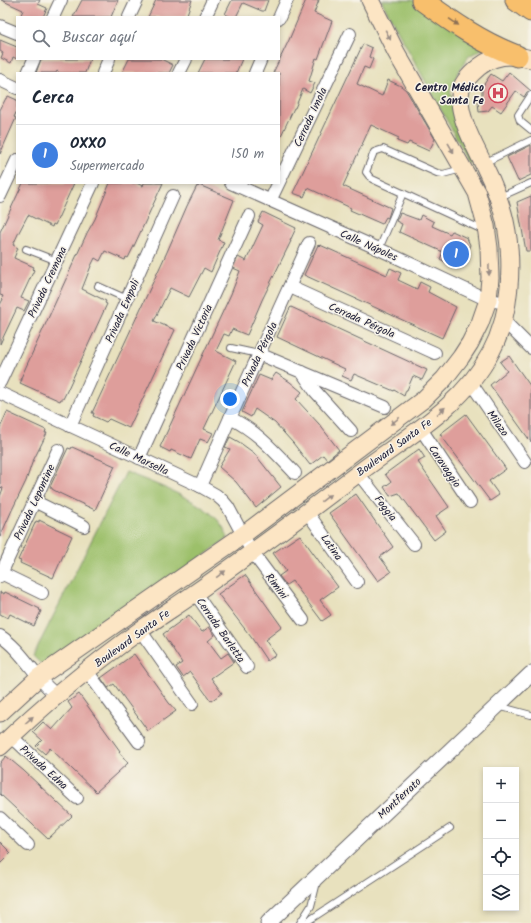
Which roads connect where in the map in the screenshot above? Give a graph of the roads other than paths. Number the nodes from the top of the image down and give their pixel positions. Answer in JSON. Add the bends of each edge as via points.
{"nodes":[{"id":1,"x":61,"y":0,"type":"edge"},
{"id":2,"x":137,"y":0,"type":"edge"},
{"id":3,"x":213,"y":0,"type":"edge"},
{"id":4,"x":287,"y":0,"type":"edge"},
{"id":5,"x":370,"y":0,"type":"edge"},
{"id":6,"x":422,"y":0,"type":"edge"},
{"id":7,"x":516,"y":0,"type":"edge"},
{"id":8,"x":531,"y":11,"type":"edge"},
{"id":9,"x":53,"y":16,"type":"edge"},
{"id":10,"x":129,"y":16,"type":"edge"},
{"id":11,"x":205,"y":16,"type":"edge"},
{"id":12,"x":280,"y":16,"type":"edge"},
{"id":13,"x":0,"y":26,"type":"edge"},
{"id":14,"x":16,"y":33,"type":"edge"},
{"id":15,"x":350,"y":34,"type":"dead end"},
{"id":16,"x":524,"y":57,"type":"edge"},
{"id":17,"x":34,"y":60,"type":"edge"},
{"id":18,"x":109,"y":60,"type":"edge"},
{"id":19,"x":186,"y":60,"type":"edge"},
{"id":20,"x":261,"y":60,"type":"edge"},
{"id":21,"x":28,"y":72,"type":"edge"},
{"id":22,"x":103,"y":72,"type":"edge"},
{"id":23,"x":180,"y":72,"type":"edge"},
{"id":24,"x":255,"y":72,"type":"edge"},
{"id":25,"x":0,"y":80,"type":"edge"},
{"id":26,"x":16,"y":88,"type":"edge"},
{"id":27,"x":531,"y":96,"type":"edge"},
{"id":28,"x":531,"y":130,"type":"edge"},
{"id":29,"x":531,"y":140,"type":"edge"},
{"id":30,"x":16,"y":162,"type":"edge"},
{"id":31,"x":486,"y":168,"type":"junction"},
{"id":32,"x":466,"y":174,"type":"junction"},
{"id":33,"x":280,"y":180,"type":"edge"},
{"id":34,"x":531,"y":183,"type":"edge"},
{"id":35,"x":93,"y":184,"type":"edge"},
{"id":36,"x":232,"y":184,"type":"edge"},
{"id":37,"x":278,"y":184,"type":"edge"},
{"id":38,"x":403,"y":193,"type":"junction"},
{"id":39,"x":0,"y":196,"type":"edge"},
{"id":40,"x":173,"y":196,"type":"dead end"},
{"id":41,"x":498,"y":198,"type":"junction"},
{"id":42,"x":270,"y":201,"type":"junction"},
{"id":43,"x":249,"y":216,"type":"dead end"},
{"id":44,"x":487,"y":232,"type":"junction"},
{"id":45,"x":309,"y":243,"type":"dead end"},
{"id":46,"x":26,"y":249,"type":"dead end"},
{"id":47,"x":379,"y":249,"type":"junction"},
{"id":48,"x":57,"y":261,"type":"junction"},
{"id":49,"x":98,"y":286,"type":"dead end"},
{"id":50,"x":290,"y":287,"type":"junction"},
{"id":51,"x":127,"y":299,"type":"junction"},
{"id":52,"x":488,"y":300,"type":"junction"},
{"id":53,"x":508,"y":303,"type":"junction"},
{"id":54,"x":503,"y":320,"type":"junction"},
{"id":55,"x":231,"y":348,"type":"dead end"},
{"id":56,"x":531,"y":348,"type":"edge"},
{"id":57,"x":435,"y":352,"type":"dead end"},
{"id":58,"x":258,"y":354,"type":"junction"},
{"id":59,"x":302,"y":372,"type":"junction"},
{"id":60,"x":0,"y":382,"type":"edge"},
{"id":61,"x":471,"y":383,"type":"junction"},
{"id":62,"x":0,"y":393,"type":"edge"},
{"id":63,"x":385,"y":407,"type":"dead end"},
{"id":64,"x":230,"y":418,"type":"junction"},
{"id":65,"x":70,"y":426,"type":"junction"},
{"id":66,"x":420,"y":429,"type":"junction"},
{"id":67,"x":351,"y":431,"type":"dead end"},
{"id":68,"x":58,"y":450,"type":"dead end"},
{"id":69,"x":139,"y":458,"type":"junction"},
{"id":70,"x":525,"y":462,"type":"dead end"},
{"id":71,"x":296,"y":473,"type":"dead end"},
{"id":72,"x":358,"y":473,"type":"junction"},
{"id":73,"x":200,"y":486,"type":"junction"},
{"id":74,"x":34,"y":501,"type":"junction"},
{"id":75,"x":470,"y":502,"type":"dead end"},
{"id":76,"x":307,"y":512,"type":"junction"},
{"id":77,"x":84,"y":526,"type":"dead end"},
{"id":78,"x":243,"y":535,"type":"junction"},
{"id":79,"x":414,"y":544,"type":"dead end"},
{"id":80,"x":252,"y":552,"type":"junction"},
{"id":81,"x":1,"y":574,"type":"edge"},
{"id":82,"x":357,"y":582,"type":"dead end"},
{"id":83,"x":195,"y":593,"type":"junction"},
{"id":84,"x":42,"y":594,"type":"dead end"},
{"id":85,"x":303,"y":620,"type":"dead end"},
{"id":86,"x":140,"y":630,"type":"junction"},
{"id":87,"x":0,"y":636,"type":"edge"},
{"id":88,"x":247,"y":667,"type":"dead end"},
{"id":89,"x":87,"y":671,"type":"junction"},
{"id":90,"x":531,"y":674,"type":"edge"},
{"id":91,"x":39,"y":677,"type":"junction"},
{"id":92,"x":56,"y":695,"type":"junction"},
{"id":93,"x":192,"y":704,"type":"dead end"},
{"id":94,"x":497,"y":706,"type":"junction"},
{"id":95,"x":0,"y":713,"type":"edge"},
{"id":96,"x":531,"y":715,"type":"edge"},
{"id":97,"x":5,"y":742,"type":"edge"},
{"id":98,"x":139,"y":742,"type":"dead end"},
{"id":99,"x":77,"y":798,"type":"dead end"},
{"id":100,"x":0,"y":818,"type":"edge"},
{"id":101,"x":450,"y":828,"type":"dead end"},
{"id":102,"x":28,"y":845,"type":"dead end"},
{"id":103,"x":318,"y":875,"type":"junction"},
{"id":104,"x":268,"y":923,"type":"edge"},
{"id":105,"x":300,"y":923,"type":"edge"},
{"id":106,"x":305,"y":923,"type":"edge"}],
"edges":[{"from":1,"to":9,"type":"street"},
{"from":2,"to":10,"type":"street"},
{"from":3,"to":11,"type":"street"},
{"from":4,"to":12,"type":"street"},
{"from":5,"to":32,"type":"main road","name":"Boulevard Santa Fe","one_way":true,"via":[[396,52]]},
{"from":6,"to":16,"type":"highway","one_way":true,"via":[[495,47]]},
{"from":7,"to":8,"type":"highway"},
{"from":13,"to":14,"type":"street"},
{"from":15,"to":33,"type":"street","name":"Cerrada Imola"},
{"from":16,"to":31,"type":"main road","name":"Boulevard Santa Fe","via":[[496,58],[484,63],[470,75],[461,90],[461,108],[472,142]]},
{"from":17,"to":21,"type":"street"},
{"from":18,"to":22,"type":"street"},
{"from":19,"to":23,"type":"street"},
{"from":20,"to":24,"type":"street"},
{"from":25,"to":26,"type":"street"},
{"from":27,"to":28,"type":"lane","via":[[518,115],[520,122]]},
{"from":29,"to":31,"type":"lane"},
{"from":30,"to":39,"type":"street"},
{"from":31,"to":32,"type":"street"},
{"from":31,"to":41,"type":"main road","name":"Boulevard Santa Fe"},
{"from":32,"to":38,"type":"lane","via":[[437,173],[384,149],[374,152],[366,172]]},
{"from":32,"to":44,"type":"main road","name":"Boulevard Santa Fe","via":[[477,194]]},
{"from":34,"to":41,"type":"lane"},
{"from":35,"to":48,"type":"street","name":"Privada Cremona"},
{"from":36,"to":42,"type":"street","name":"Calle Nápoles"},
{"from":37,"to":42,"type":"street","name":"Cerrada Imola"},
{"from":38,"to":44,"type":"lane"},
{"from":38,"to":47,"type":"lane"},
{"from":40,"to":51,"type":"street","name":"Privada Empoli"},
{"from":41,"to":53,"type":"main road","name":"Boulevard Santa Fe","via":[[505,220],[509,252]]},
{"from":42,"to":47,"type":"street","name":"Calle Nápoles"},
{"from":43,"to":69,"type":"street","name":"Privada Victoria"},
{"from":44,"to":52,"type":"main road","name":"Boulevard Santa Fe","one_way":true,"via":[[490,278]]},
{"from":45,"to":50,"type":"street","name":"Privada Pérgola"},
{"from":46,"to":48,"type":"lane"},
{"from":47,"to":52,"type":"street","name":"Calle Nápoles"},
{"from":48,"to":60,"type":"street","name":"Privada Cremona"},
{"from":49,"to":51,"type":"lane"},
{"from":50,"to":57,"type":"street","name":"Cerrada Pérgola"},
{"from":50,"to":58,"type":"street","name":"Privada Pérgola"},
{"from":51,"to":65,"type":"street","name":"Privada Empoli"},
{"from":52,"to":53,"type":"street","name":"Calle Nápoles"},
{"from":52,"to":78,"type":"main road","name":"Boulevard Santa Fe","one_way":true,"via":[[470,343],[444,378],[424,399]]},
{"from":53,"to":54,"type":"main road","name":"Boulevard Santa Fe"},
{"from":54,"to":56,"type":"street"},
{"from":54,"to":61,"type":"main road","name":"Boulevard Santa Fe","via":[[492,351]]},
{"from":55,"to":58,"type":"lane"},
{"from":58,"to":59,"type":"street"},
{"from":58,"to":64,"type":"street","name":"Privada Pérgola"},
{"from":59,"to":63,"type":"street"},
{"from":59,"to":67,"type":"street","via":[[315,391]]},
{"from":66,"to":61,"type":"main road","name":"Boulevard Santa Fe","one_way":true},
{"from":61,"to":70,"type":"street","name":"Milazo"},
{"from":62,"to":65,"type":"street","name":"Calle Marsella"},
{"from":64,"to":71,"type":"street","via":[[245,425],[260,437]]},
{"from":64,"to":73,"type":"street","name":"Privada Pérgola"},
{"from":65,"to":69,"type":"street","name":"Calle Marsella"},
{"from":66,"to":72,"type":"main road","name":"Boulevard Santa Fe"},
{"from":66,"to":75,"type":"street","name":"Caravaggio"},
{"from":68,"to":74,"type":"street","name":"Privada Lepontine"},
{"from":69,"to":73,"type":"street","name":"Calle Marsella"},
{"from":76,"to":72,"type":"main road","name":"Boulevard Santa Fe","one_way":true},
{"from":72,"to":79,"type":"street","name":"Foggia"},
{"from":73,"to":78,"type":"street","name":"Calle Marsella","via":[[223,500]]},
{"from":74,"to":77,"type":"street"},
{"from":74,"to":81,"type":"street","name":"Privada Lepontine"},
{"from":76,"to":80,"type":"main road","name":"Boulevard Santa Fe"},
{"from":76,"to":82,"type":"street","name":"Latina"},
{"from":78,"to":80,"type":"street","name":"Calle Marsella"},
{"from":78,"to":91,"type":"main road","name":"Boulevard Santa Fe"},
{"from":83,"to":80,"type":"main road","name":"Boulevard Santa Fe","one_way":true},
{"from":80,"to":85,"type":"street","name":"Rimini"},
{"from":81,"to":84,"type":"street"},
{"from":83,"to":86,"type":"main road","name":"Boulevard Santa Fe"},
{"from":83,"to":88,"type":"street","name":"Cerrada Barletta"},
{"from":86,"to":89,"type":"main road","name":"Boulevard Santa Fe"},
{"from":86,"to":93,"type":"street"},
{"from":87,"to":91,"type":"street"},
{"from":89,"to":92,"type":"main road","name":"Boulevard Santa Fe"},
{"from":89,"to":98,"type":"street"},
{"from":90,"to":94,"type":"street","name":"Montferrato"},
{"from":91,"to":92,"type":"street"},
{"from":91,"to":95,"type":"main road","name":"Boulevard Santa Fe"},
{"from":97,"to":92,"type":"main road","name":"Boulevard Santa Fe","one_way":true},
{"from":94,"to":96,"type":"lane"},
{"from":94,"to":103,"type":"street","name":"Montferrato"},
{"from":97,"to":99,"type":"street","name":"Privada Edna"},
{"from":100,"to":102,"type":"street"},
{"from":101,"to":106,"type":"lane"},
{"from":103,"to":104,"type":"street","name":"Montferrato"},
{"from":103,"to":105,"type":"lane","via":[[311,906]]}]}
